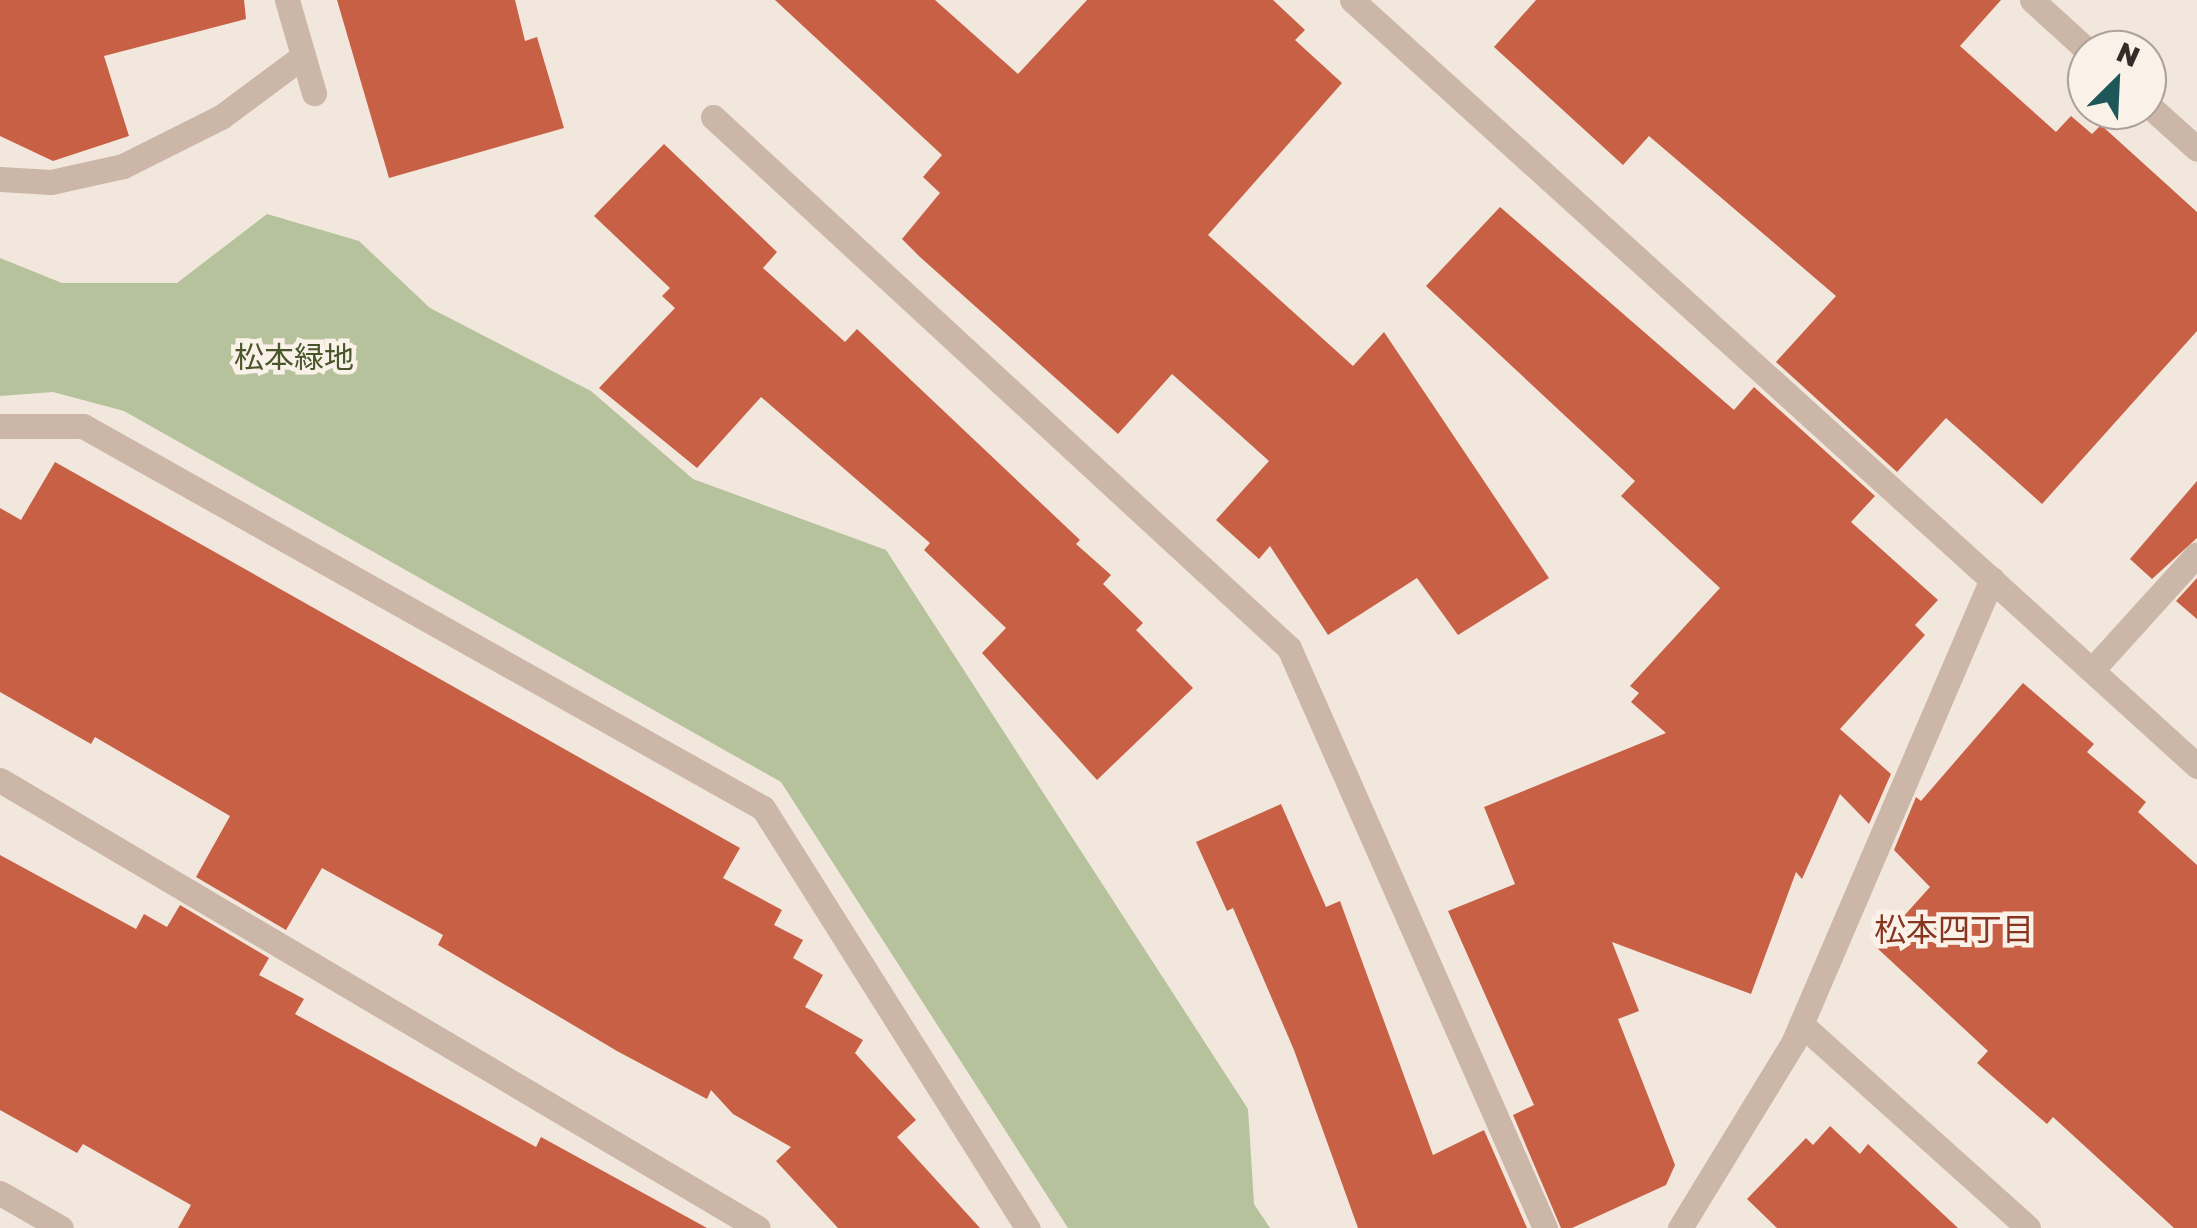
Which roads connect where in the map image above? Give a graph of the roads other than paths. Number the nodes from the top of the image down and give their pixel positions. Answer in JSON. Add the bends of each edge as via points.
{"nodes":[{"id":1,"x":287,"y":0,"type":"edge"},
{"id":2,"x":1352,"y":0,"type":"edge"},
{"id":3,"x":2032,"y":0,"type":"edge"},
{"id":4,"x":2067,"y":32,"type":"edge"},
{"id":5,"x":303,"y":56,"type":"junction"},
{"id":6,"x":314,"y":93,"type":"dead end"},
{"id":7,"x":714,"y":117,"type":"dead end"},
{"id":8,"x":2167,"y":122,"type":"edge"},
{"id":9,"x":2197,"y":149,"type":"edge"},
{"id":10,"x":0,"y":179,"type":"edge"},
{"id":11,"x":0,"y":426,"type":"edge"},
{"id":12,"x":2197,"y":554,"type":"edge"},
{"id":13,"x":1992,"y":578,"type":"junction"},
{"id":14,"x":2092,"y":670,"type":"junction"},
{"id":15,"x":2197,"y":766,"type":"edge"},
{"id":16,"x":0,"y":780,"type":"edge"},
{"id":17,"x":1801,"y":1024,"type":"junction"},
{"id":18,"x":0,"y":1193,"type":"edge"},
{"id":19,"x":61,"y":1228,"type":"edge"},
{"id":20,"x":758,"y":1228,"type":"edge"},
{"id":21,"x":1028,"y":1228,"type":"edge"},
{"id":22,"x":1545,"y":1228,"type":"edge"},
{"id":23,"x":1680,"y":1228,"type":"edge"},
{"id":24,"x":2028,"y":1228,"type":"edge"}],
"edges":[{"from":1,"to":5,"type":"street"},
{"from":2,"to":13,"type":"street"},
{"from":3,"to":4,"type":"street"},
{"from":5,"to":6,"type":"street"},
{"from":5,"to":10,"type":"street","via":[[221,117],[123,166],[51,182]]},
{"from":7,"to":22,"type":"street","via":[[1289,648]]},
{"from":8,"to":9,"type":"street"},
{"from":11,"to":21,"type":"street","via":[[83,426],[763,808]]},
{"from":12,"to":14,"type":"street"},
{"from":13,"to":14,"type":"street"},
{"from":13,"to":17,"type":"street"},
{"from":14,"to":15,"type":"street"},
{"from":16,"to":20,"type":"street"},
{"from":17,"to":23,"type":"street"},
{"from":17,"to":24,"type":"street"},
{"from":18,"to":19,"type":"street"}]}
